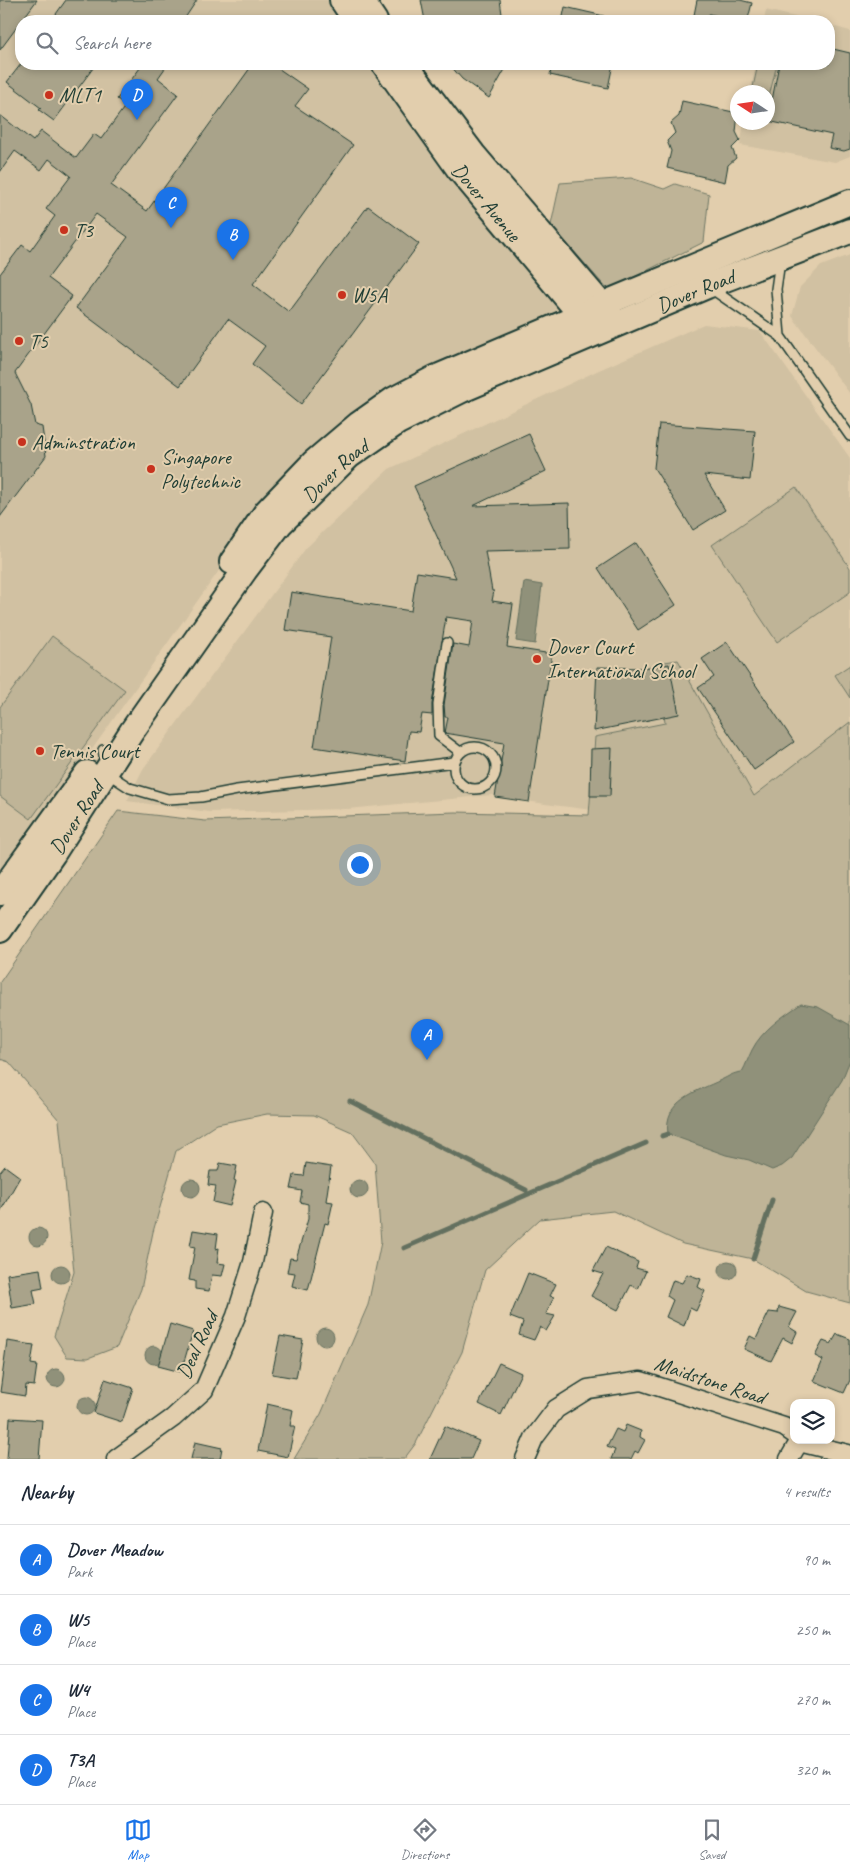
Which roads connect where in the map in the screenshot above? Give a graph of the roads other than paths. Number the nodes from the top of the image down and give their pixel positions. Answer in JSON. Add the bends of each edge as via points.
{"nodes":[{"id":1,"x":342,"y":0,"type":"edge"},
{"id":2,"x":361,"y":0,"type":"edge"},
{"id":3,"x":352,"y":15,"type":"edge"},
{"id":4,"x":371,"y":15,"type":"edge"},
{"id":5,"x":388,"y":70,"type":"edge"},
{"id":6,"x":410,"y":70,"type":"edge"},
{"id":7,"x":850,"y":202,"type":"edge"},
{"id":8,"x":850,"y":231,"type":"edge"},
{"id":9,"x":780,"y":259,"type":"junction"},
{"id":10,"x":707,"y":286,"type":"junction"},
{"id":11,"x":592,"y":310,"type":"junction"},
{"id":12,"x":618,"y":325,"type":"junction"},
{"id":13,"x":596,"y":335,"type":"junction"},
{"id":14,"x":780,"y":336,"type":"junction"},
{"id":15,"x":850,"y":436,"type":"edge"},
{"id":16,"x":273,"y":518,"type":"junction"},
{"id":17,"x":446,"y":642,"type":"dead end"},
{"id":18,"x":460,"y":752,"type":"junction"},
{"id":19,"x":105,"y":761,"type":"junction"},
{"id":20,"x":454,"y":762,"type":"junction"},
{"id":21,"x":0,"y":894,"type":"edge"},
{"id":22,"x":0,"y":930,"type":"edge"},
{"id":23,"x":263,"y":1213,"type":"dead end"},
{"id":24,"x":790,"y":1433,"type":"edge"},
{"id":25,"x":795,"y":1444,"type":"edge"},
{"id":26,"x":814,"y":1444,"type":"edge"},
{"id":27,"x":848,"y":1454,"type":"dead end"},
{"id":28,"x":116,"y":1459,"type":"edge"},
{"id":29,"x":525,"y":1459,"type":"edge"},
{"id":30,"x":789,"y":1459,"type":"edge"}],
"edges":[{"from":1,"to":3,"type":"street"},
{"from":2,"to":4,"type":"street"},
{"from":5,"to":11,"type":"street","name":"Dover Avenue","via":[[458,168]]},
{"from":6,"to":11,"type":"street","name":"Dover Avenue"},
{"from":7,"to":11,"type":"street","name":"Dover Road"},
{"from":8,"to":9,"type":"street","name":"Dover Road"},
{"from":9,"to":10,"type":"street","name":"Dover Road"},
{"from":9,"to":14,"type":"lane","via":[[776,289]]},
{"from":10,"to":12,"type":"street","name":"Dover Road"},
{"from":10,"to":14,"type":"lane"},
{"from":11,"to":12,"type":"street","name":"Dover Avenue"},
{"from":11,"to":13,"type":"street","name":"Dover Avenue"},
{"from":11,"to":16,"type":"street","name":"Dover Road","via":[[435,378],[393,400],[327,450]]},
{"from":12,"to":13,"type":"street","name":"Dover Road"},
{"from":13,"to":16,"type":"street","name":"Dover Road","via":[[462,390],[398,422],[348,456]]},
{"from":14,"to":15,"type":"lane"},
{"from":16,"to":19,"type":"street","name":"Dover Road"},
{"from":16,"to":19,"type":"street","name":"Dover Road","via":[[132,731]]},
{"from":17,"to":18,"type":"lane","via":[[438,705],[439,736]]},
{"from":18,"to":20,"type":"lane"},
{"from":18,"to":20,"type":"lane","via":[[470,747],[481,747],[491,752],[496,762],[496,773],[481,789],[470,789],[460,783],[454,773]]},
{"from":19,"to":20,"type":"lane","via":[[130,788],[168,799]]},
{"from":19,"to":21,"type":"street","name":"Dover Road"},
{"from":19,"to":22,"type":"street","name":"Dover Road"},
{"from":23,"to":28,"type":"street","name":"Deal Road","via":[[253,1262],[236,1316],[204,1390],[173,1418]]},
{"from":24,"to":29,"type":"street","name":"Maidstone Road","via":[[784,1427],[641,1380],[588,1389],[556,1409],[534,1438]]},
{"from":25,"to":30,"type":"street"},
{"from":26,"to":27,"type":"street","name":"Maidstone Road"}]}
